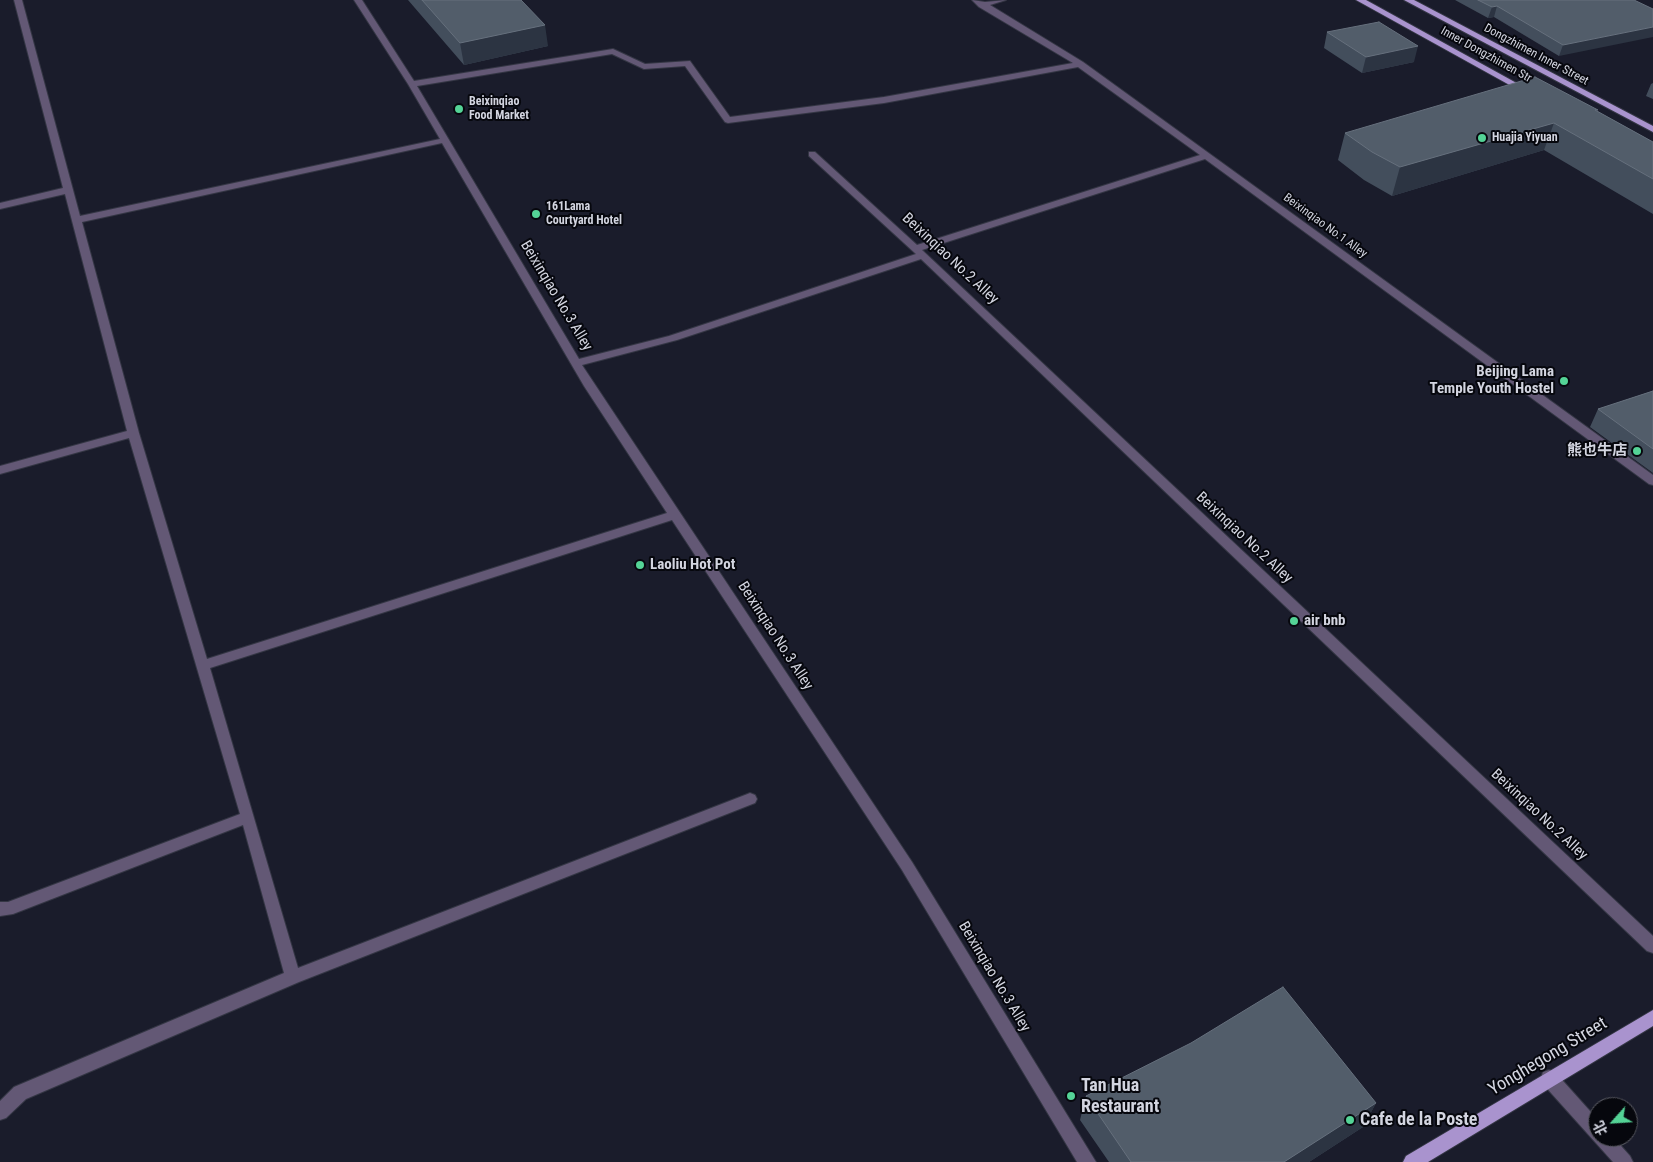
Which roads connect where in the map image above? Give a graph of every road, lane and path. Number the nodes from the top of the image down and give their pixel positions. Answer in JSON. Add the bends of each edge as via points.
{"nodes":[{"id":1,"x":18,"y":0,"type":"edge"},
{"id":2,"x":358,"y":0,"type":"edge"},
{"id":3,"x":1002,"y":0,"type":"edge"},
{"id":4,"x":1360,"y":0,"type":"edge"},
{"id":5,"x":1408,"y":0,"type":"edge"},
{"id":6,"x":979,"y":2,"type":"edge"},
{"id":7,"x":1080,"y":64,"type":"junction"},
{"id":8,"x":412,"y":84,"type":"junction"},
{"id":9,"x":1532,"y":94,"type":"edge"},
{"id":10,"x":1653,"y":129,"type":"edge"},
{"id":11,"x":445,"y":140,"type":"junction"},
{"id":12,"x":812,"y":154,"type":"dead end"},
{"id":13,"x":1207,"y":156,"type":"junction"},
{"id":14,"x":68,"y":190,"type":"junction"},
{"id":15,"x":0,"y":206,"type":"edge"},
{"id":16,"x":76,"y":220,"type":"junction"},
{"id":17,"x":919,"y":252,"type":"junction"},
{"id":18,"x":577,"y":363,"type":"junction"},
{"id":19,"x":133,"y":433,"type":"junction"},
{"id":20,"x":0,"y":470,"type":"edge"},
{"id":21,"x":1653,"y":481,"type":"edge"},
{"id":22,"x":675,"y":515,"type":"junction"},
{"id":23,"x":202,"y":666,"type":"junction"},
{"id":24,"x":750,"y":799,"type":"dead end"},
{"id":25,"x":248,"y":818,"type":"junction"},
{"id":26,"x":0,"y":909,"type":"edge"},
{"id":27,"x":1653,"y":946,"type":"edge"},
{"id":28,"x":293,"y":977,"type":"junction"},
{"id":29,"x":1653,"y":1017,"type":"edge"},
{"id":30,"x":1549,"y":1078,"type":"junction"},
{"id":31,"x":0,"y":1112,"type":"edge"},
{"id":32,"x":1588,"y":1121,"type":"edge"},
{"id":33,"x":1611,"y":1147,"type":"edge"},
{"id":34,"x":1087,"y":1162,"type":"edge"},
{"id":35,"x":1412,"y":1162,"type":"edge"},
{"id":36,"x":1624,"y":1162,"type":"edge"}],
"edges":[{"from":1,"to":14,"type":"lane"},
{"from":2,"to":8,"type":"lane","name":"Beixinqiao No.3 Alley"},
{"from":3,"to":6,"type":"lane"},
{"from":4,"to":9,"type":"main road","name":"Inner Dongzhimen Str"},
{"from":5,"to":10,"type":"main road","name":"Dongzhimen Inner Street"},
{"from":6,"to":7,"type":"lane","name":"Beixinqiao No.1 Alley"},
{"from":7,"to":8,"type":"lane","via":[[884,100],[728,120],[687,63],[644,67],[613,51]]},
{"from":7,"to":13,"type":"lane","name":"Beixinqiao No.1 Alley"},
{"from":8,"to":11,"type":"lane","name":"Beixinqiao No.3 Alley"},
{"from":11,"to":16,"type":"lane"},
{"from":11,"to":18,"type":"lane","name":"Beixinqiao No.3 Alley"},
{"from":12,"to":17,"type":"lane","name":"Beixinqiao No.2 Alley"},
{"from":13,"to":17,"type":"lane"},
{"from":13,"to":21,"type":"lane","name":"Beixinqiao No.1 Alley"},
{"from":14,"to":15,"type":"lane"},
{"from":14,"to":16,"type":"lane"},
{"from":16,"to":19,"type":"lane"},
{"from":17,"to":18,"type":"lane","via":[[673,338]]},
{"from":17,"to":27,"type":"lane","name":"Beixinqiao No.2 Alley"},
{"from":18,"to":22,"type":"lane","name":"Beixinqiao No.3 Alley"},
{"from":19,"to":20,"type":"lane"},
{"from":19,"to":23,"type":"lane"},
{"from":22,"to":23,"type":"lane"},
{"from":22,"to":34,"type":"lane","name":"Beixinqiao No.3 Alley","via":[[907,866]]},
{"from":23,"to":25,"type":"lane"},
{"from":24,"to":28,"type":"lane"},
{"from":25,"to":26,"type":"lane","via":[[8,909]]},
{"from":25,"to":28,"type":"lane"},
{"from":28,"to":31,"type":"lane","via":[[20,1093]]},
{"from":29,"to":30,"type":"main road","name":"Yonghegong Street"},
{"from":30,"to":32,"type":"lane"},
{"from":30,"to":35,"type":"main road","name":"Yonghegong Street"},
{"from":33,"to":36,"type":"lane"}]}
